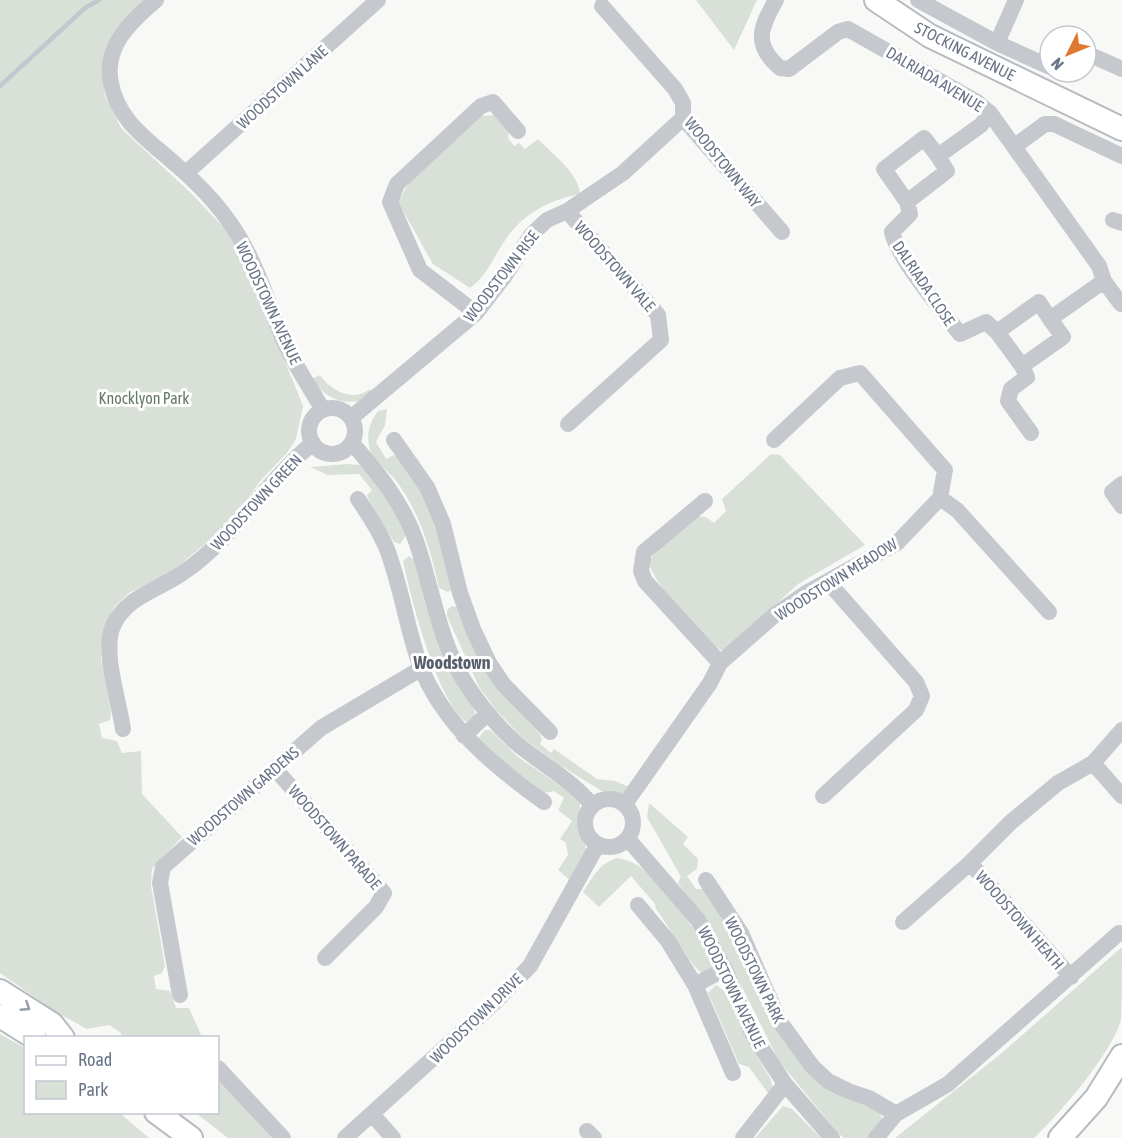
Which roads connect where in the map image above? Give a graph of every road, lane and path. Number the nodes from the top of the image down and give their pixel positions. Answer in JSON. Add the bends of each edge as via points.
{"nodes":[{"id":1,"x":156,"y":0,"type":"edge"},
{"id":2,"x":378,"y":0,"type":"edge"},
{"id":3,"x":776,"y":0,"type":"edge"},
{"id":4,"x":876,"y":0,"type":"edge"},
{"id":5,"x":918,"y":0,"type":"edge"},
{"id":6,"x":1016,"y":0,"type":"edge"},
{"id":7,"x":602,"y":6,"type":"dead end"},
{"id":8,"x":997,"y":42,"type":"junction"},
{"id":9,"x":1098,"y":58,"type":"edge"},
{"id":10,"x":1038,"y":61,"type":"edge"},
{"id":11,"x":1122,"y":69,"type":"edge"},
{"id":12,"x":990,"y":113,"type":"junction"},
{"id":13,"x":683,"y":118,"type":"junction"},
{"id":14,"x":1122,"y":129,"type":"edge"},
{"id":15,"x":518,"y":131,"type":"dead end"},
{"id":16,"x":1015,"y":146,"type":"junction"},
{"id":17,"x":938,"y":156,"type":"junction"},
{"id":18,"x":1122,"y":156,"type":"edge"},
{"id":19,"x":186,"y":173,"type":"junction"},
{"id":20,"x":907,"y":202,"type":"junction"},
{"id":21,"x":567,"y":211,"type":"junction"},
{"id":22,"x":782,"y":232,"type":"dead end"},
{"id":23,"x":1104,"y":281,"type":"junction"},
{"id":24,"x":1121,"y":304,"type":"edge"},
{"id":25,"x":476,"y":313,"type":"junction"},
{"id":26,"x":1050,"y":319,"type":"junction"},
{"id":27,"x":997,"y":332,"type":"junction"},
{"id":28,"x":1022,"y":366,"type":"junction"},
{"id":29,"x":322,"y":410,"type":"junction"},
{"id":30,"x":351,"y":418,"type":"junction"},
{"id":31,"x":568,"y":424,"type":"dead end"},
{"id":32,"x":1031,"y":433,"type":"dead end"},
{"id":33,"x":394,"y":440,"type":"dead end"},
{"id":34,"x":774,"y":440,"type":"dead end"},
{"id":35,"x":313,"y":443,"type":"junction"},
{"id":36,"x":352,"y":443,"type":"junction"},
{"id":37,"x":1122,"y":484,"type":"edge"},
{"id":38,"x":940,"y":498,"type":"junction"},
{"id":39,"x":358,"y":499,"type":"dead end"},
{"id":40,"x":705,"y":501,"type":"dead end"},
{"id":41,"x":1122,"y":506,"type":"edge"},
{"id":42,"x":416,"y":541,"type":"junction"},
{"id":43,"x":389,"y":553,"type":"junction"},
{"id":44,"x":828,"y":583,"type":"junction"},
{"id":45,"x":460,"y":593,"type":"junction"},
{"id":46,"x":432,"y":603,"type":"junction"},
{"id":47,"x":1048,"y":612,"type":"dead end"},
{"id":48,"x":720,"y":663,"type":"junction"},
{"id":49,"x":422,"y":668,"type":"junction"},
{"id":50,"x":487,"y":714,"type":"junction"},
{"id":51,"x":123,"y":729,"type":"dead end"},
{"id":52,"x":1122,"y":730,"type":"edge"},
{"id":53,"x":550,"y":732,"type":"dead end"},
{"id":54,"x":464,"y":736,"type":"junction"},
{"id":55,"x":1093,"y":763,"type":"junction"},
{"id":56,"x":276,"y":770,"type":"junction"},
{"id":57,"x":823,"y":796,"type":"dead end"},
{"id":58,"x":1122,"y":796,"type":"edge"},
{"id":59,"x":544,"y":802,"type":"dead end"},
{"id":60,"x":625,"y":804,"type":"junction"},
{"id":61,"x":592,"y":806,"type":"junction"},
{"id":62,"x":628,"y":839,"type":"junction"},
{"id":63,"x":598,"y":844,"type":"junction"},
{"id":64,"x":970,"y":863,"type":"junction"},
{"id":65,"x":706,"y":880,"type":"dead end"},
{"id":66,"x":638,"y":905,"type":"dead end"},
{"id":67,"x":903,"y":922,"type":"dead end"},
{"id":68,"x":1119,"y":933,"type":"dead end"},
{"id":69,"x":325,"y":958,"type":"dead end"},
{"id":70,"x":725,"y":969,"type":"junction"},
{"id":71,"x":1071,"y":977,"type":"junction"},
{"id":72,"x":695,"y":985,"type":"junction"},
{"id":73,"x":0,"y":991,"type":"edge"},
{"id":74,"x":180,"y":995,"type":"dead end"},
{"id":75,"x":0,"y":1016,"type":"edge"},
{"id":76,"x":32,"y":1036,"type":"edge"},
{"id":77,"x":61,"y":1036,"type":"edge"},
{"id":78,"x":1122,"y":1056,"type":"edge"},
{"id":79,"x":219,"y":1069,"type":"edge"},
{"id":80,"x":733,"y":1073,"type":"dead end"},
{"id":81,"x":784,"y":1084,"type":"junction"},
{"id":82,"x":157,"y":1114,"type":"edge"},
{"id":83,"x":372,"y":1114,"type":"junction"},
{"id":84,"x":896,"y":1114,"type":"junction"},
{"id":85,"x":191,"y":1138,"type":"edge"},
{"id":86,"x":284,"y":1138,"type":"edge"},
{"id":87,"x":345,"y":1138,"type":"edge"},
{"id":88,"x":393,"y":1138,"type":"edge"},
{"id":89,"x":743,"y":1138,"type":"edge"},
{"id":90,"x":832,"y":1138,"type":"edge"},
{"id":91,"x":876,"y":1138,"type":"edge"},
{"id":92,"x":1060,"y":1138,"type":"edge"}],
"edges":[{"from":1,"to":19,"type":"street","name":"WOODSTOWN AVENUE","via":[[127,25],[118,40],[110,81],[117,107],[130,125]]},
{"from":2,"to":19,"type":"street","name":"WOODSTOWN LANE"},
{"from":3,"to":12,"type":"street","name":"DALRIADA AVENUE","via":[[760,35],[763,49],[780,68],[789,69],[838,32],[848,29]]},
{"from":4,"to":14,"type":"street","name":"STOCKING AVENUE","via":[[930,36]]},
{"from":5,"to":8,"type":"street"},
{"from":6,"to":8,"type":"street"},
{"from":7,"to":13,"type":"street","name":"WOODSTOWN WAY","via":[[675,89],[683,103]]},
{"from":8,"to":10,"type":"street"},
{"from":9,"to":11,"type":"street"},
{"from":12,"to":16,"type":"street","name":"DALRIADA AVENUE"},
{"from":12,"to":17,"type":"street","via":[[981,125]]},
{"from":13,"to":21,"type":"street","name":"WOODSTOWN RISE","via":[[623,173]]},
{"from":13,"to":22,"type":"street","name":"WOODSTOWN WAY"},
{"from":15,"to":25,"type":"street","via":[[493,102],[481,106],[397,184],[390,202],[420,270]]},
{"from":16,"to":18,"type":"street","via":[[1046,124],[1054,124]]},
{"from":16,"to":23,"type":"street","name":"DALRIADA AVENUE","via":[[1099,266]]},
{"from":17,"to":20,"type":"street","via":[[947,171]]},
{"from":17,"to":20,"type":"street","via":[[924,138],[884,169]]},
{"from":19,"to":29,"type":"street","name":"WOODSTOWN AVENUE","via":[[230,223],[259,276],[284,341]]},
{"from":20,"to":27,"type":"street","name":"DALRIADA CLOSE","via":[[910,214],[892,232],[894,242],[960,334],[986,322]]},
{"from":21,"to":25,"type":"street","name":"WOODSTOWN RISE","via":[[547,219],[531,235]]},
{"from":21,"to":31,"type":"street","name":"WOODSTOWN VALE","via":[[658,315],[662,340]]},
{"from":23,"to":24,"type":"street","name":"DALRIADA AVENUE"},
{"from":23,"to":26,"type":"street"},
{"from":25,"to":30,"type":"street","name":"WOODSTOWN RISE"},
{"from":26,"to":27,"type":"street","via":[[1039,302]]},
{"from":26,"to":28,"type":"street","via":[[1063,337]]},
{"from":27,"to":28,"type":"street"},
{"from":28,"to":32,"type":"street","via":[[1027,377],[1011,389],[1008,401]]},
{"from":29,"to":30,"type":"street","via":[[335,409]]},
{"from":29,"to":35,"type":"street","via":[[310,428]]},
{"from":30,"to":36,"type":"street","via":[[355,430]]},
{"from":33,"to":45,"type":"street","via":[[427,487],[443,524]]},
{"from":34,"to":38,"type":"street","via":[[840,378],[860,373],[945,470]]},
{"from":35,"to":36,"type":"street","via":[[332,454]]},
{"from":35,"to":51,"type":"street","name":"WOODSTOWN GREEN","via":[[272,480],[246,514],[204,556],[122,609],[108,641]]},
{"from":36,"to":42,"type":"street","via":[[400,505]]},
{"from":37,"to":41,"type":"street","via":[[1112,492]]},
{"from":38,"to":44,"type":"street","name":"WOODSTOWN MEADOW","via":[[897,543]]},
{"from":38,"to":47,"type":"street","via":[[957,510]]},
{"from":39,"to":43,"type":"street"},
{"from":40,"to":48,"type":"street","via":[[644,552],[641,571],[645,581]]},
{"from":42,"to":43,"type":"street"},
{"from":42,"to":46,"type":"street"},
{"from":43,"to":49,"type":"street"},
{"from":44,"to":48,"type":"street","name":"WOODSTOWN MEADOW","via":[[777,613]]},
{"from":44,"to":57,"type":"street","via":[[916,682],[922,696],[916,710]]},
{"from":45,"to":46,"type":"street"},
{"from":45,"to":53,"type":"street","via":[[472,629],[503,684]]},
{"from":46,"to":50,"type":"street","via":[[462,676]]},
{"from":48,"to":60,"type":"street","name":"WOODSTOWN MEADOW"},
{"from":49,"to":54,"type":"street"},
{"from":49,"to":56,"type":"street","name":"WOODSTOWN GARDENS","via":[[321,728]]},
{"from":50,"to":54,"type":"street"},
{"from":50,"to":61,"type":"street","via":[[516,742],[580,790]]},
{"from":52,"to":55,"type":"street","name":"WOODSTOWN HEATH"},
{"from":54,"to":59,"type":"street"},
{"from":55,"to":58,"type":"street"},
{"from":55,"to":64,"type":"street","name":"WOODSTOWN HEATH","via":[[1058,783]]},
{"from":56,"to":69,"type":"street","name":"WOODSTOWN PARADE","via":[[384,893],[376,907]]},
{"from":56,"to":74,"type":"street","name":"WOODSTOWN GARDENS","via":[[163,867],[160,883]]},
{"from":60,"to":61,"type":"street","via":[[604,799]]},
{"from":60,"to":62,"type":"street","via":[[633,817]]},
{"from":61,"to":63,"type":"street","via":[[585,826]]},
{"from":62,"to":63,"type":"street","via":[[614,847]]},
{"from":62,"to":70,"type":"street","name":"WOODSTOWN AVENUE","via":[[698,920]]},
{"from":63,"to":83,"type":"street","name":"WOODSTOWN DRIVE","via":[[530,966]]},
{"from":64,"to":67,"type":"street","name":"WOODSTOWN HEATH"},
{"from":64,"to":71,"type":"street","name":"WOODSTOWN HEATH"},
{"from":65,"to":84,"type":"street","name":"WOODSTOWN PARK","via":[[741,933],[780,1022],[812,1066],[828,1081]]},
{"from":66,"to":72,"type":"street","via":[[668,941]]},
{"from":68,"to":71,"type":"street"},
{"from":70,"to":72,"type":"street"},
{"from":70,"to":81,"type":"street","name":"WOODSTOWN AVENUE","via":[[752,1033]]},
{"from":71,"to":84,"type":"street","via":[[948,1084]]},
{"from":72,"to":80,"type":"street"},
{"from":73,"to":77,"type":"street","one_way":true,"via":[[52,1024]]},
{"from":75,"to":76,"type":"street"},
{"from":78,"to":92,"type":"street","via":[[1096,1098]]},
{"from":79,"to":86,"type":"street"},
{"from":81,"to":89,"type":"street"},
{"from":81,"to":90,"type":"street","name":"WOODSTOWN AVENUE"},
{"from":82,"to":85,"type":"street"},
{"from":83,"to":87,"type":"street","name":"WOODSTOWN DRIVE"},
{"from":83,"to":88,"type":"street"},
{"from":84,"to":91,"type":"street"}]}
